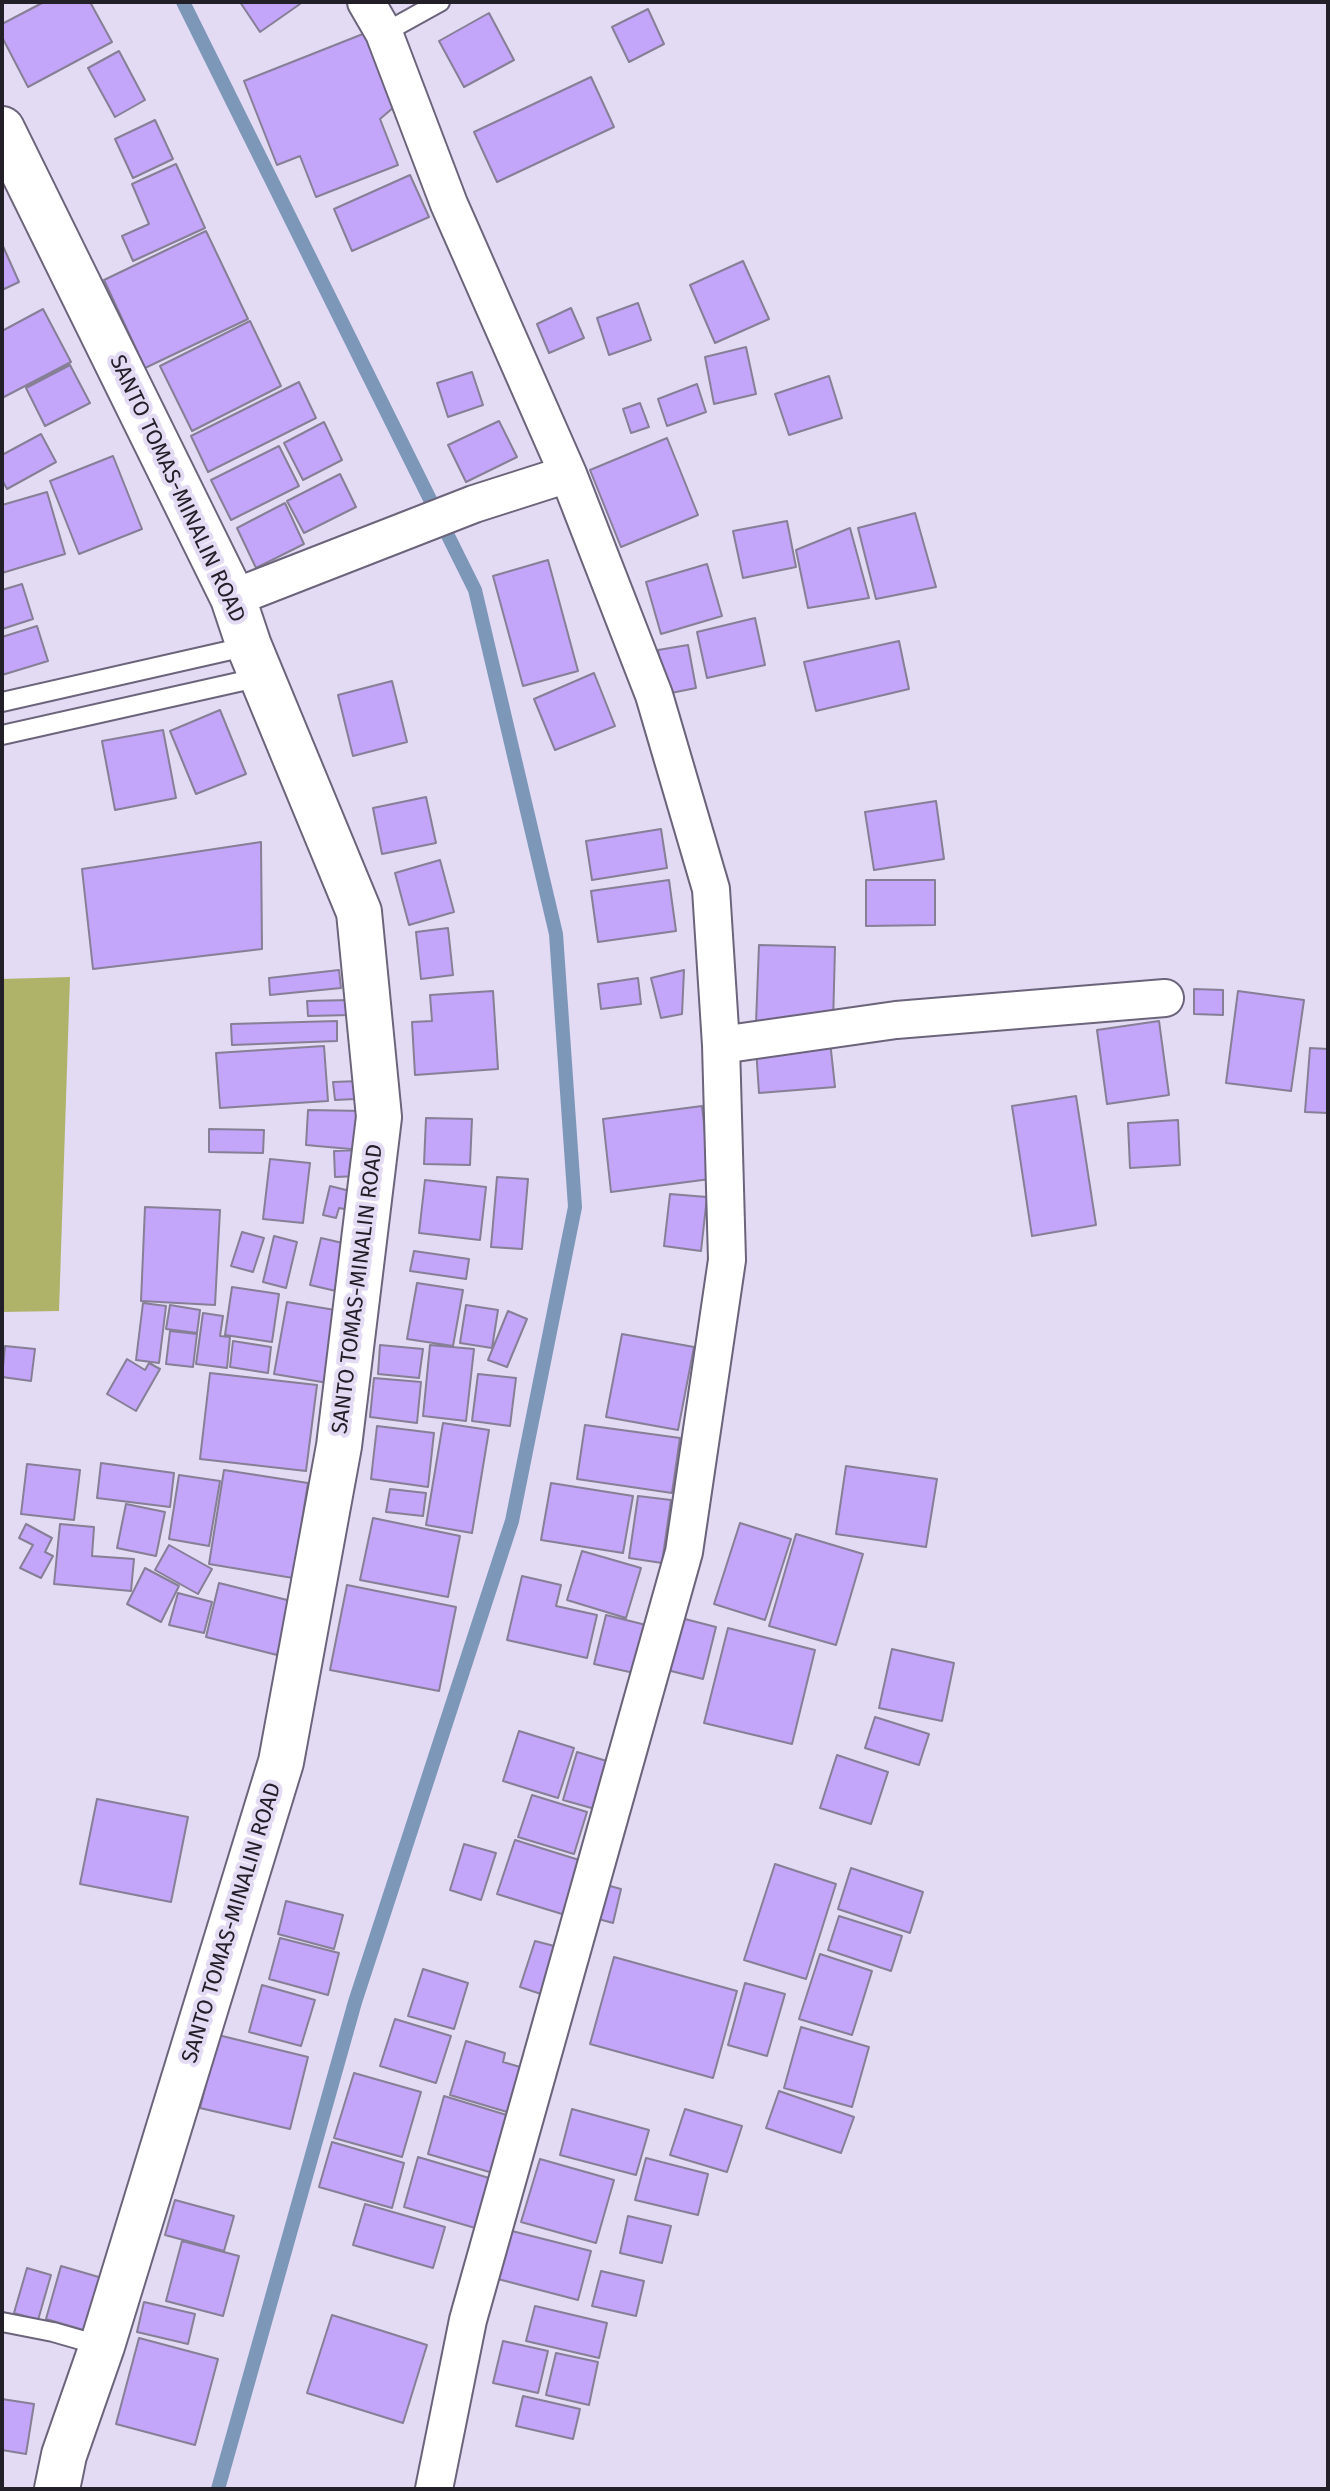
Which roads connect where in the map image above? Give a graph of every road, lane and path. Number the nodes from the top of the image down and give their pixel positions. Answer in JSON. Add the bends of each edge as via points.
{"nodes":[{"id":1,"x":366,"y":2,"type":"edge"},
{"id":2,"x":440,"y":2,"type":"edge"},
{"id":3,"x":384,"y":33,"type":"junction"},
{"id":4,"x":2,"y":129,"type":"edge"},
{"id":5,"x":568,"y":474,"type":"junction"},
{"id":6,"x":233,"y":598,"type":"junction"},
{"id":7,"x":256,"y":661,"type":"junction"},
{"id":8,"x":2,"y":702,"type":"edge"},
{"id":9,"x":2,"y":735,"type":"edge"},
{"id":10,"x":1165,"y":998,"type":"dead end"},
{"id":11,"x":721,"y":1045,"type":"junction"},
{"id":12,"x":2,"y":2322,"type":"edge"},
{"id":13,"x":102,"y":2346,"type":"junction"},
{"id":14,"x":57,"y":2489,"type":"edge"},
{"id":15,"x":434,"y":2489,"type":"edge"}],
"edges":[{"from":1,"to":3,"type":"street"},
{"from":2,"to":3,"type":"lane"},
{"from":3,"to":5,"type":"street","via":[[449,204]]},
{"from":4,"to":6,"type":"street","name":"SANTO TOMAS-MINALIN ROAD"},
{"from":5,"to":6,"type":"street","via":[[474,504]]},
{"from":5,"to":11,"type":"street","via":[[654,695],[711,889]]},
{"from":6,"to":7,"type":"street","name":"SANTO TOMAS-MINALIN ROAD"},
{"from":7,"to":8,"type":"lane"},
{"from":7,"to":9,"type":"lane"},
{"from":7,"to":13,"type":"street","name":"SANTO TOMAS-MINALIN ROAD","via":[[359,912],[379,1117],[339,1446],[281,1762]]},
{"from":10,"to":11,"type":"street","via":[[896,1020]]},
{"from":11,"to":15,"type":"street","via":[[727,1260],[684,1552],[468,2320]]},
{"from":12,"to":13,"type":"lane"},
{"from":13,"to":14,"type":"street","name":"SANTO TOMAS-MINALIN ROAD"}]}
